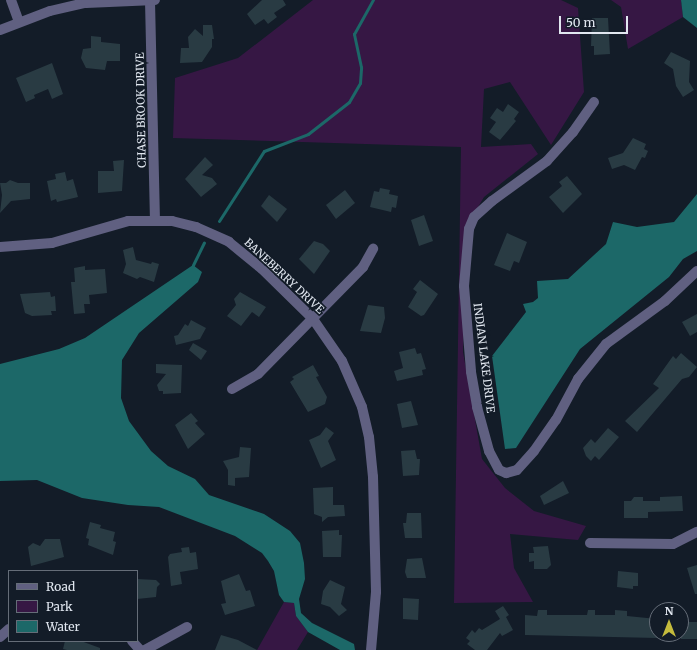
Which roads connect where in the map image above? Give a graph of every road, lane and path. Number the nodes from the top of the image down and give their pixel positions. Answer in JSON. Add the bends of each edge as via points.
{"nodes":[{"id":1,"x":11,"y":0,"type":"edge"},
{"id":2,"x":153,"y":0,"type":"edge"},
{"id":3,"x":19,"y":22,"type":"junction"},
{"id":4,"x":0,"y":30,"type":"edge"},
{"id":5,"x":594,"y":102,"type":"dead end"},
{"id":6,"x":155,"y":219,"type":"junction"},
{"id":7,"x":0,"y":247,"type":"edge"},
{"id":8,"x":373,"y":249,"type":"dead end"},
{"id":9,"x":697,"y":271,"type":"edge"},
{"id":10,"x":313,"y":319,"type":"junction"},
{"id":11,"x":232,"y":389,"type":"dead end"},
{"id":12,"x":697,"y":532,"type":"edge"},
{"id":13,"x":590,"y":543,"type":"dead end"},
{"id":14,"x":187,"y":628,"type":"dead end"},
{"id":15,"x":8,"y":631,"type":"edge"},
{"id":16,"x":0,"y":637,"type":"edge"},
{"id":17,"x":133,"y":642,"type":"edge"},
{"id":18,"x":140,"y":650,"type":"edge"},
{"id":19,"x":145,"y":650,"type":"edge"},
{"id":20,"x":371,"y":650,"type":"edge"}],
"edges":[{"from":1,"to":3,"type":"street"},
{"from":2,"to":3,"type":"street","via":[[86,3],[50,11]]},
{"from":2,"to":6,"type":"street","name":"CHASE BROOK DRIVE"},
{"from":3,"to":4,"type":"street"},
{"from":5,"to":9,"type":"street","name":"INDIAN LAKE DRIVE","via":[[573,132],[547,161],[492,201],[474,217],[469,229],[464,286],[472,372],[477,407],[487,444],[499,470],[506,473],[517,470],[530,456],[556,420],[578,379],[606,344],[665,301]]},
{"from":6,"to":7,"type":"street","name":"BANEBERRY DRIVE","via":[[115,224],[52,243]]},
{"from":6,"to":10,"type":"street","name":"BANEBERRY DRIVE","via":[[196,227],[229,242],[262,269]]},
{"from":8,"to":10,"type":"street","via":[[368,262]]},
{"from":10,"to":11,"type":"street","via":[[258,374]]},
{"from":10,"to":20,"type":"street","name":"BANEBERRY DRIVE","via":[[342,361],[362,407],[369,437],[373,477],[376,592]]},
{"from":12,"to":13,"type":"street","via":[[673,544]]},
{"from":14,"to":19,"type":"street"},
{"from":15,"to":16,"type":"street"},
{"from":17,"to":18,"type":"street"}]}
